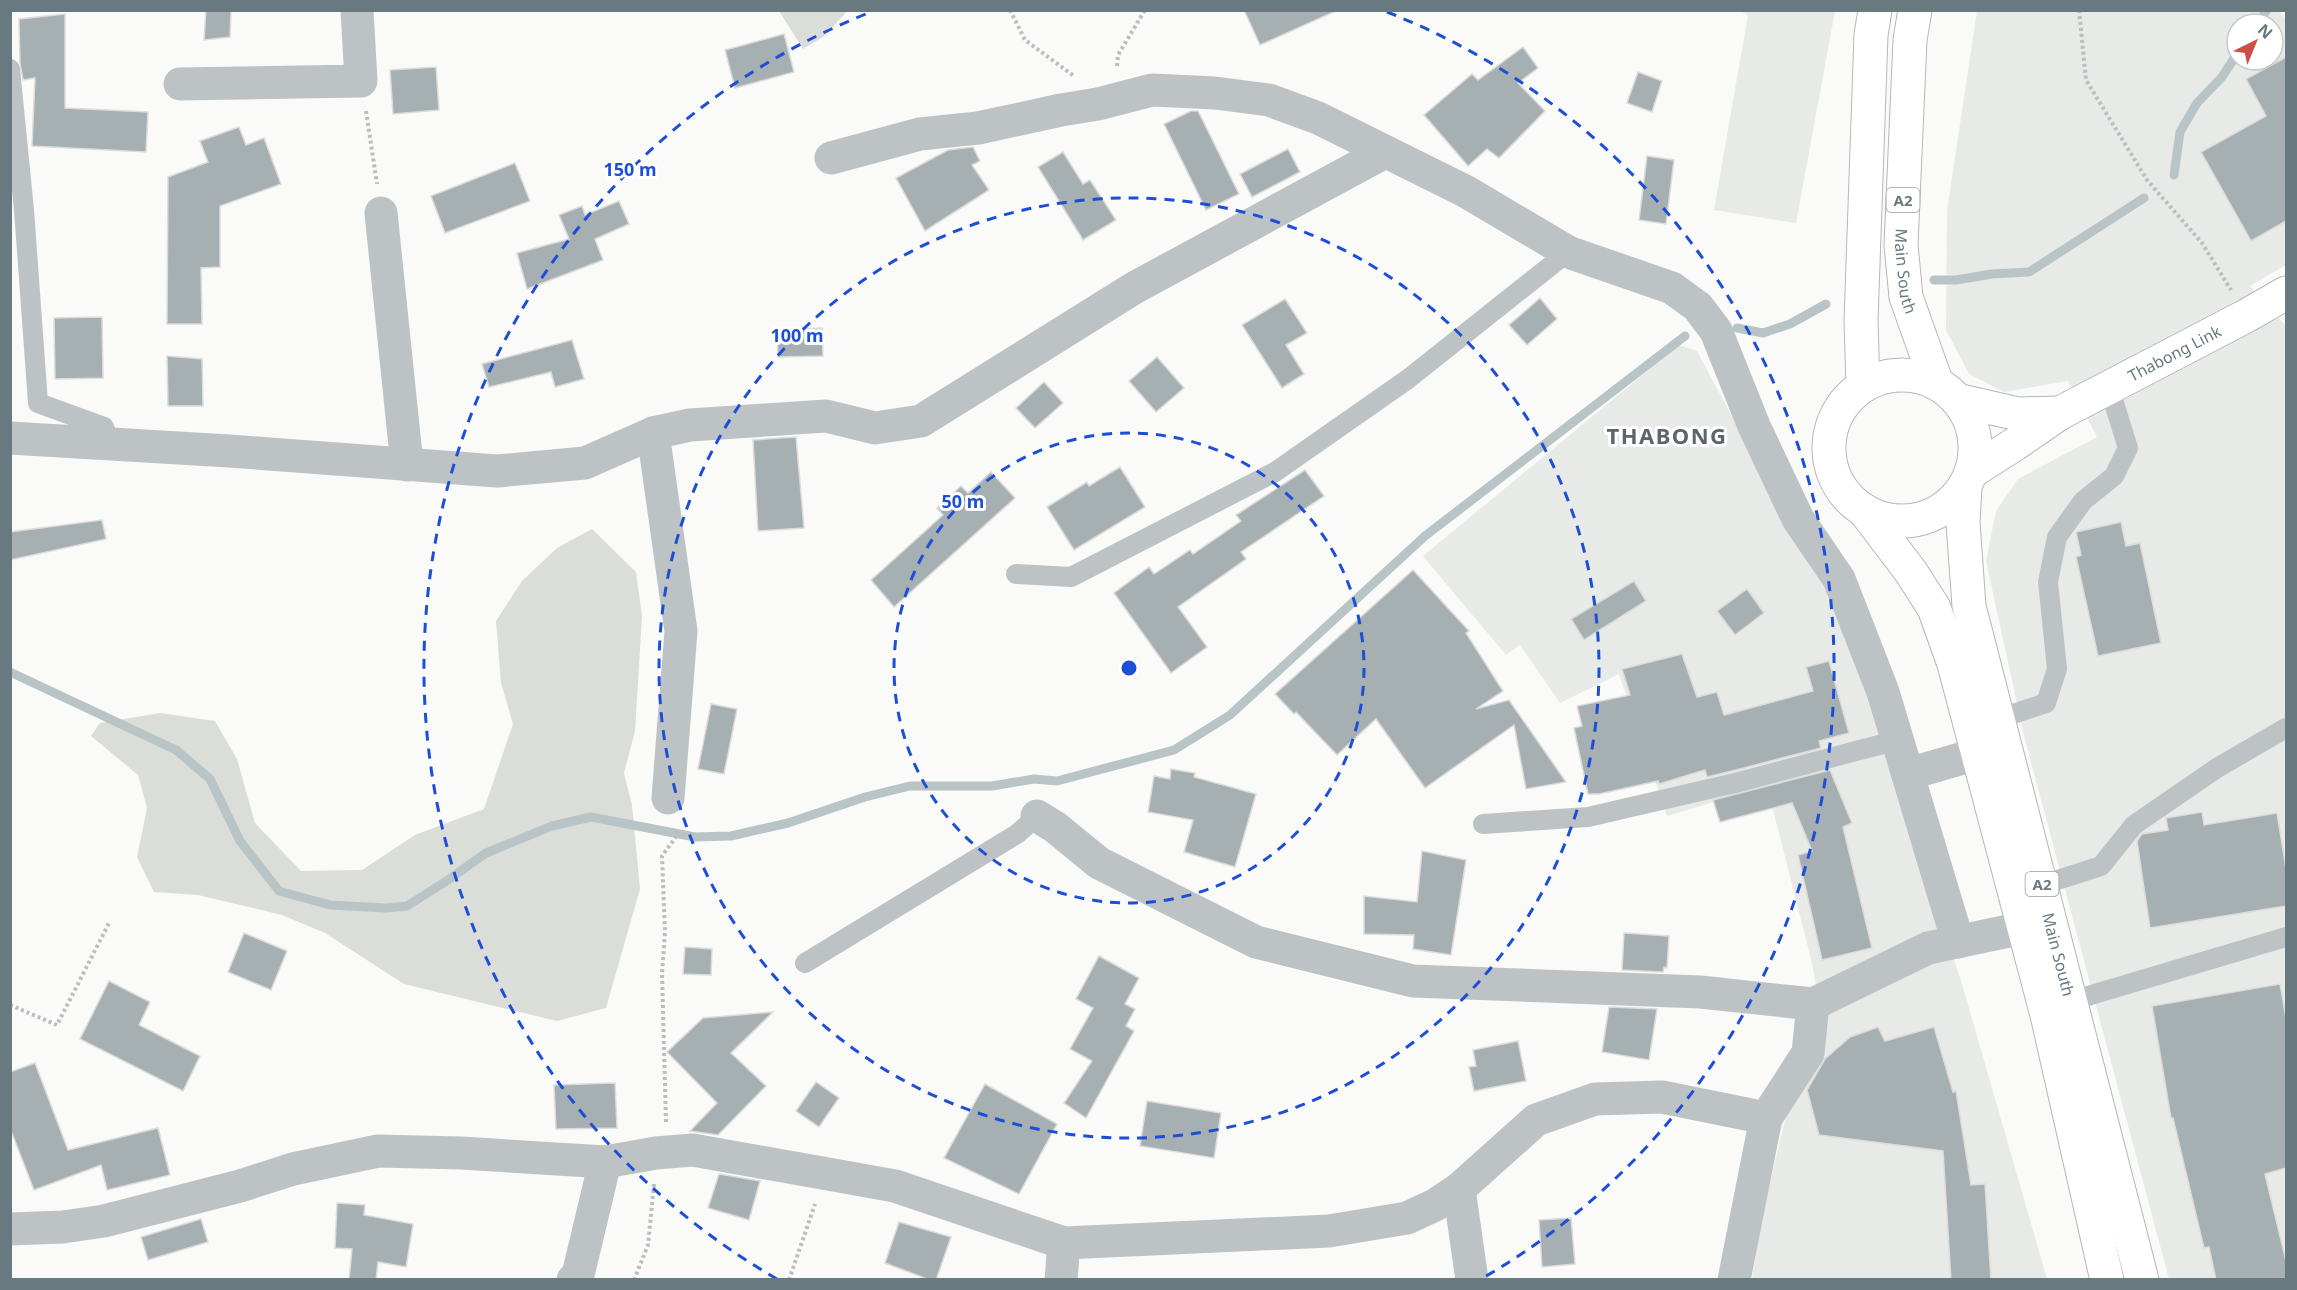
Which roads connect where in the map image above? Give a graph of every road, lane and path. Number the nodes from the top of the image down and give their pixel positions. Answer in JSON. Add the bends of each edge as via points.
{"nodes":[{"id":1,"x":357,"y":10,"type":"edge"},
{"id":2,"x":1010,"y":10,"type":"edge"},
{"id":3,"x":1145,"y":10,"type":"edge"},
{"id":4,"x":1875,"y":10,"type":"edge"},
{"id":5,"x":1915,"y":10,"type":"edge"},
{"id":6,"x":2079,"y":10,"type":"edge"},
{"id":7,"x":10,"y":69,"type":"edge"},
{"id":8,"x":361,"y":81,"type":"junction"},
{"id":9,"x":180,"y":84,"type":"dead end"},
{"id":10,"x":1107,"y":102,"type":"junction"},
{"id":11,"x":1385,"y":152,"type":"junction"},
{"id":12,"x":831,"y":158,"type":"dead end"},
{"id":13,"x":381,"y":213,"type":"joint"},
{"id":14,"x":1568,"y":252,"type":"junction"},
{"id":15,"x":2286,"y":293,"type":"edge"},
{"id":16,"x":2247,"y":316,"type":"junction"},
{"id":17,"x":1863,"y":386,"type":"junction"},
{"id":18,"x":2109,"y":387,"type":"junction"},
{"id":19,"x":1947,"y":392,"type":"junction"},
{"id":20,"x":2060,"y":413,"type":"junction"},
{"id":21,"x":653,"y":433,"type":"junction"},
{"id":22,"x":10,"y":438,"type":"edge"},
{"id":23,"x":110,"y":443,"type":"junction"},
{"id":24,"x":407,"y":465,"type":"junction"},
{"id":25,"x":1968,"y":479,"type":"junction"},
{"id":26,"x":1864,"y":510,"type":"junction"},
{"id":27,"x":1016,"y":574,"type":"dead end"},
{"id":28,"x":1998,"y":719,"type":"junction"},
{"id":29,"x":2286,"y":728,"type":"edge"},
{"id":30,"x":1898,"y":740,"type":"junction"},
{"id":31,"x":1977,"y":754,"type":"junction"},
{"id":32,"x":1908,"y":774,"type":"junction"},
{"id":33,"x":668,"y":798,"type":"joint"},
{"id":34,"x":1037,"y":816,"type":"joint"},
{"id":35,"x":1483,"y":824,"type":"dead end"},
{"id":36,"x":2042,"y":885,"type":"junction"},
{"id":37,"x":110,"y":921,"type":"dead end"},
{"id":38,"x":2023,"y":928,"type":"junction"},
{"id":39,"x":2286,"y":937,"type":"edge"},
{"id":40,"x":1958,"y":942,"type":"junction"},
{"id":41,"x":805,"y":963,"type":"dead end"},
{"id":42,"x":2071,"y":1001,"type":"junction"},
{"id":43,"x":1813,"y":1004,"type":"junction"},
{"id":44,"x":10,"y":1005,"type":"edge"},
{"id":45,"x":1766,"y":1118,"type":"junction"},
{"id":46,"x":660,"y":1153,"type":"junction"},
{"id":47,"x":605,"y":1162,"type":"junction"},
{"id":48,"x":825,"y":1172,"type":"junction"},
{"id":49,"x":1460,"y":1189,"type":"junction"},
{"id":50,"x":10,"y":1229,"type":"edge"},
{"id":51,"x":1064,"y":1243,"type":"junction"},
{"id":52,"x":573,"y":1280,"type":"edge"},
{"id":53,"x":634,"y":1280,"type":"edge"},
{"id":54,"x":789,"y":1280,"type":"edge"},
{"id":55,"x":1061,"y":1280,"type":"edge"},
{"id":56,"x":1472,"y":1280,"type":"edge"},
{"id":57,"x":1734,"y":1280,"type":"edge"},
{"id":58,"x":2107,"y":1280,"type":"edge"},
{"id":59,"x":2142,"y":1280,"type":"edge"}],
"edges":[{"from":1,"to":8,"type":"street"},
{"from":2,"to":10,"type":"path","via":[[1025,40]]},
{"from":3,"to":10,"type":"path","via":[[1118,55]]},
{"from":4,"to":17,"type":"main road","number":"A2","via":[[1861,321]]},
{"from":5,"to":19,"type":"main road","name":"Main South","number":"A2","via":[[1910,40],[1901,244],[1906,297]]},
{"from":6,"to":16,"type":"path","via":[[2086,80],[2147,180],[2202,243]]},
{"from":7,"to":23,"type":"lane","via":[[38,403],[104,427]]},
{"from":8,"to":9,"type":"street"},
{"from":8,"to":13,"type":"path"},
{"from":10,"to":11,"type":"street","via":[[1152,90],[1269,100],[1318,118]]},
{"from":10,"to":12,"type":"street","via":[[978,128],[920,134]]},
{"from":11,"to":14,"type":"street","via":[[1465,191]]},
{"from":11,"to":21,"type":"street","via":[[1134,288],[921,421],[874,428],[826,416],[690,425]]},
{"from":13,"to":24,"type":"street"},
{"from":14,"to":27,"type":"lane","via":[[1408,379],[1275,472],[1071,577]]},
{"from":14,"to":30,"type":"street","via":[[1672,288],[1698,307],[1716,331],[1754,426],[1798,519],[1839,579]]},
{"from":15,"to":16,"type":"main road","name":"Thabong Link"},
{"from":16,"to":18,"type":"main road","name":"Thabong Link"},
{"from":17,"to":19,"type":"main road","name":"Main South","number":"A2","via":[[1881,378],[1918,377]]},
{"from":17,"to":26,"type":"main road","name":"Main South","number":"A2","via":[[1847,399],[1835,417],[1829,459],[1847,497]]},
{"from":18,"to":20,"type":"main road","name":"Thabong Link"},
{"from":18,"to":28,"type":"lane","via":[[2128,448],[2114,476],[2083,501],[2057,537],[2048,582],[2057,669],[2046,703]]},
{"from":19,"to":20,"type":"main road","via":[[2018,414]]},
{"from":19,"to":25,"type":"main road","name":"Main South","number":"A2","via":[[1967,416],[1973,434],[1975,453]]},
{"from":20,"to":25,"type":"main road","name":"Thabong Link"},
{"from":21,"to":24,"type":"street","via":[[585,463],[497,471]]},
{"from":21,"to":33,"type":"street","via":[[681,631]]},
{"from":22,"to":23,"type":"street"},
{"from":23,"to":24,"type":"street"},
{"from":25,"to":26,"type":"main road","name":"Main South","number":"A2","via":[[1950,503],[1930,516],[1908,521],[1885,519]]},
{"from":25,"to":28,"type":"main road","name":"Main South","number":"A2","via":[[1963,523],[1969,606]]},
{"from":26,"to":31,"type":"main road","name":"Main South","number":"A2","via":[[1934,608],[1954,664]]},
{"from":28,"to":36,"type":"main road","name":"Main South","number":"A2"},
{"from":29,"to":36,"type":"lane","via":[[2217,768],[2134,825],[2101,866]]},
{"from":30,"to":32,"type":"street"},
{"from":30,"to":35,"type":"lane","via":[[1588,818]]},
{"from":31,"to":32,"type":"street"},
{"from":31,"to":38,"type":"main road","name":"Main South","number":"A2"},
{"from":32,"to":40,"type":"street"},
{"from":33,"to":46,"type":"path","via":[[678,834],[662,856],[666,1126]]},
{"from":34,"to":41,"type":"lane","via":[[1017,834]]},
{"from":34,"to":43,"type":"street","via":[[1100,863],[1256,942],[1413,981],[1700,992]]},
{"from":36,"to":42,"type":"main road","name":"Main South","number":"A2"},
{"from":37,"to":44,"type":"path","via":[[57,1025]]},
{"from":38,"to":40,"type":"street"},
{"from":38,"to":58,"type":"main road","name":"Main South","number":"A2","via":[[2047,1015]]},
{"from":39,"to":42,"type":"lane"},
{"from":40,"to":43,"type":"street","via":[[1928,948]]},
{"from":42,"to":59,"type":"main road","name":"Main South","number":"A2"},
{"from":43,"to":45,"type":"street","via":[[1808,1053]]},
{"from":45,"to":49,"type":"street","via":[[1662,1097],[1595,1100],[1536,1120]]},
{"from":45,"to":57,"type":"street"},
{"from":46,"to":47,"type":"street"},
{"from":46,"to":48,"type":"street","via":[[693,1150]]},
{"from":46,"to":53,"type":"path","via":[[648,1245]]},
{"from":47,"to":50,"type":"street","via":[[378,1151],[293,1169],[229,1190],[104,1221]]},
{"from":47,"to":52,"type":"street","via":[[578,1275]]},
{"from":48,"to":51,"type":"street","via":[[895,1186]]},
{"from":48,"to":54,"type":"path"},
{"from":49,"to":51,"type":"street","via":[[1407,1218],[1329,1231]]},
{"from":49,"to":56,"type":"street"},
{"from":51,"to":55,"type":"street"}]}
